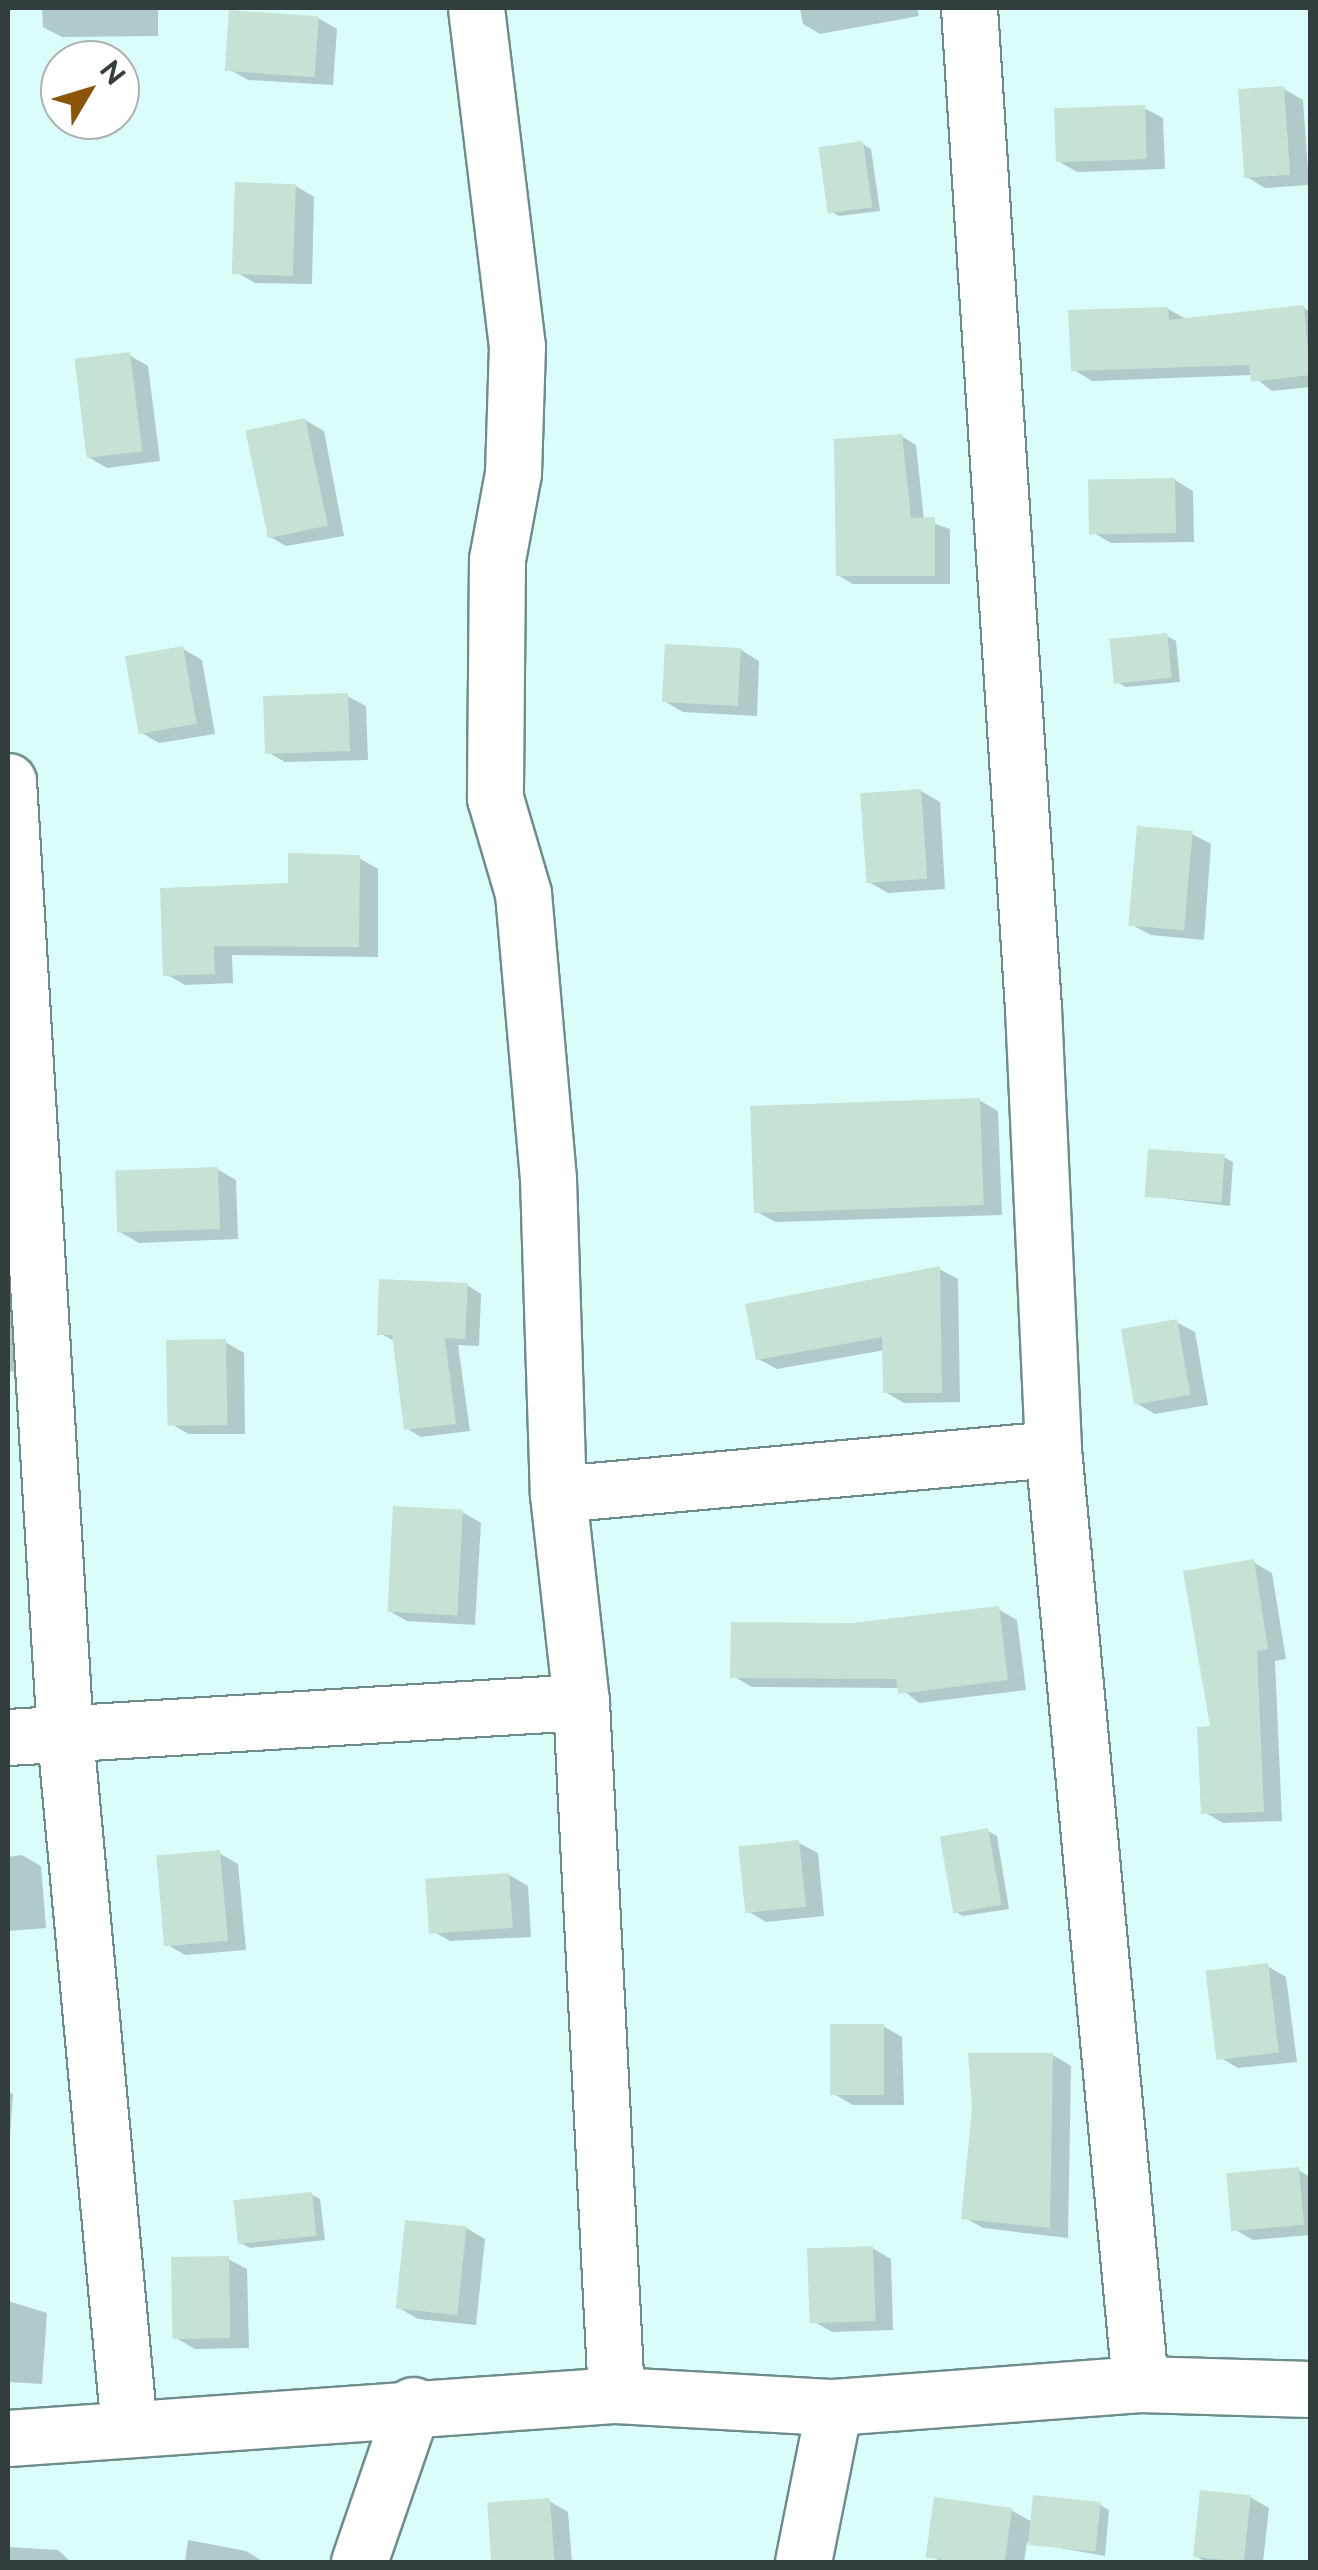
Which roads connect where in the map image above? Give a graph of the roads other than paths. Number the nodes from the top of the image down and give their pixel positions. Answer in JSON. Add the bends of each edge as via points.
{"nodes":[{"id":1,"x":476,"y":8,"type":"edge"},
{"id":2,"x":968,"y":8,"type":"edge"},
{"id":3,"x":8,"y":781,"type":"edge"},
{"id":4,"x":1053,"y":1449,"type":"junction"},
{"id":5,"x":558,"y":1494,"type":"junction"},
{"id":6,"x":581,"y":1702,"type":"junction"},
{"id":7,"x":65,"y":1736,"type":"junction"},
{"id":8,"x":8,"y":1738,"type":"edge"},
{"id":9,"x":1140,"y":2384,"type":"junction"},
{"id":10,"x":1310,"y":2389,"type":"edge"},
{"id":11,"x":616,"y":2395,"type":"junction"},
{"id":12,"x":413,"y":2405,"type":"junction"},
{"id":13,"x":834,"y":2407,"type":"junction"},
{"id":14,"x":129,"y":2429,"type":"junction"},
{"id":15,"x":8,"y":2438,"type":"edge"},
{"id":16,"x":358,"y":2562,"type":"edge"},
{"id":17,"x":803,"y":2562,"type":"edge"}],
"edges":[{"from":1,"to":5,"type":"street","via":[[517,346],[513,472],[497,559],[495,798],[523,894],[548,1179]]},
{"from":2,"to":4,"type":"street","via":[[1029,949]]},
{"from":3,"to":7,"type":"street"},
{"from":4,"to":5,"type":"street"},
{"from":4,"to":9,"type":"street"},
{"from":5,"to":6,"type":"street"},
{"from":6,"to":7,"type":"street"},
{"from":6,"to":11,"type":"street"},
{"from":7,"to":8,"type":"street"},
{"from":7,"to":14,"type":"street"},
{"from":9,"to":10,"type":"street"},
{"from":9,"to":13,"type":"street"},
{"from":11,"to":12,"type":"street"},
{"from":11,"to":13,"type":"street"},
{"from":12,"to":14,"type":"street"},
{"from":12,"to":16,"type":"street"},
{"from":13,"to":17,"type":"street"},
{"from":14,"to":15,"type":"street"}]}
